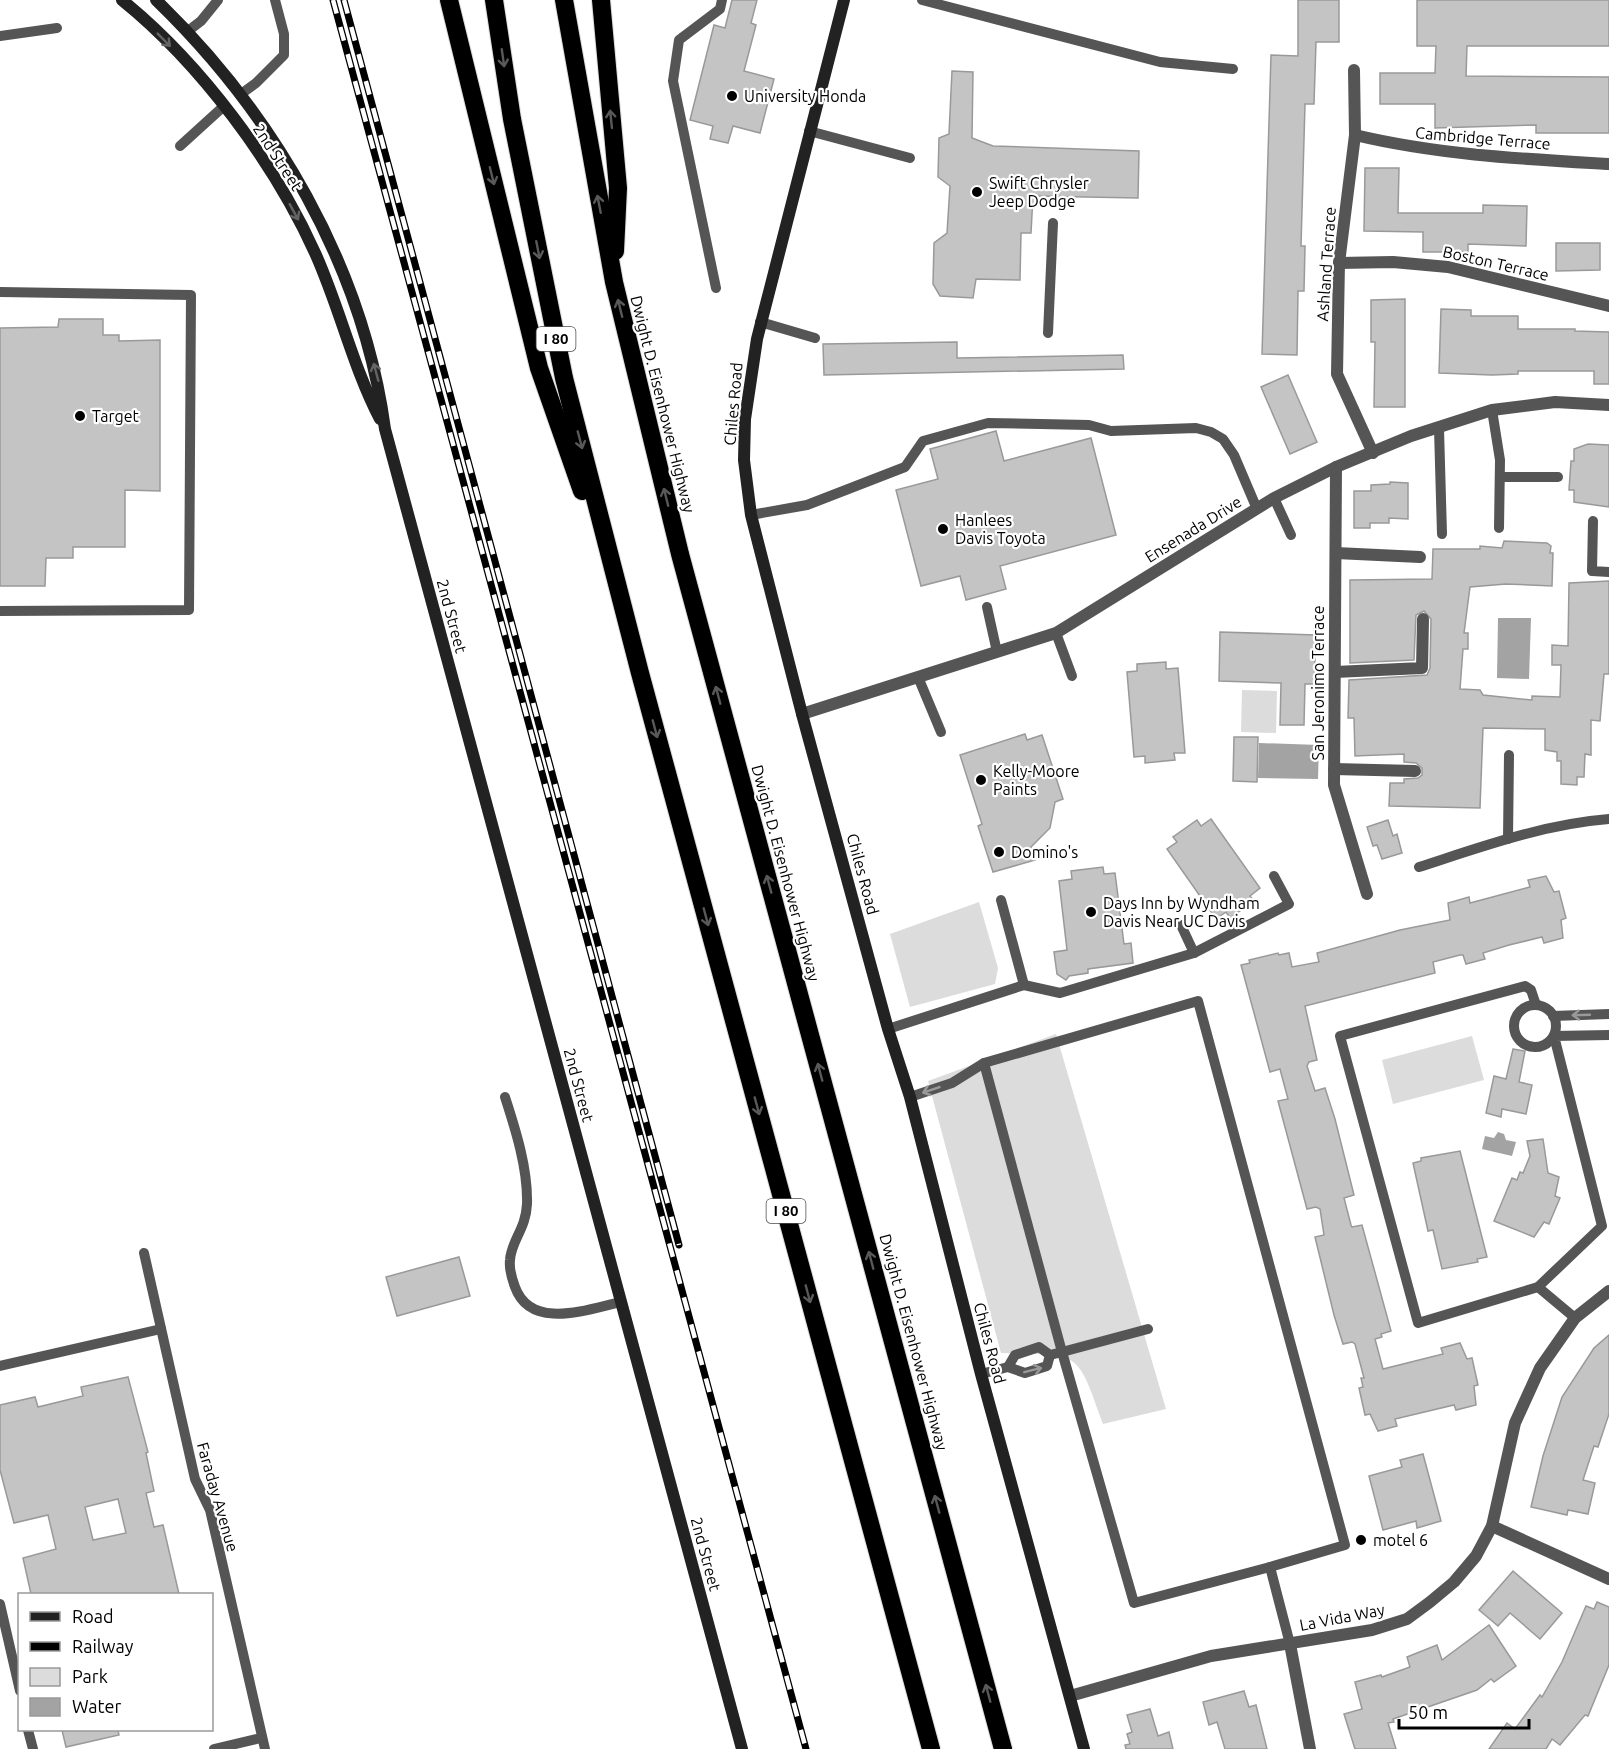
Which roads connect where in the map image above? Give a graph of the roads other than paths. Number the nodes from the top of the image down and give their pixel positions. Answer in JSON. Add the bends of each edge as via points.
{"nodes":[{"id":1,"x":122,"y":0,"type":"edge"},
{"id":2,"x":156,"y":0,"type":"edge"},
{"id":3,"x":218,"y":0,"type":"edge"},
{"id":4,"x":275,"y":0,"type":"edge"},
{"id":5,"x":449,"y":0,"type":"edge"},
{"id":6,"x":494,"y":0,"type":"edge"},
{"id":7,"x":564,"y":0,"type":"edge"},
{"id":8,"x":601,"y":0,"type":"edge"},
{"id":9,"x":722,"y":0,"type":"edge"},
{"id":10,"x":844,"y":0,"type":"edge"},
{"id":11,"x":922,"y":0,"type":"edge"},
{"id":12,"x":57,"y":28,"type":"dead end"},
{"id":13,"x":188,"y":31,"type":"junction"},
{"id":14,"x":0,"y":36,"type":"edge"},
{"id":15,"x":1233,"y":69,"type":"dead end"},
{"id":16,"x":1354,"y":70,"type":"dead end"},
{"id":17,"x":241,"y":94,"type":"junction"},
{"id":18,"x":224,"y":106,"type":"junction"},
{"id":19,"x":809,"y":131,"type":"junction"},
{"id":20,"x":1355,"y":135,"type":"junction"},
{"id":21,"x":180,"y":146,"type":"dead end"},
{"id":22,"x":910,"y":158,"type":"dead end"},
{"id":23,"x":1609,"y":164,"type":"edge"},
{"id":24,"x":1053,"y":223,"type":"dead end"},
{"id":25,"x":1339,"y":263,"type":"junction"},
{"id":26,"x":614,"y":282,"type":"junction"},
{"id":27,"x":716,"y":288,"type":"dead end"},
{"id":28,"x":0,"y":292,"type":"edge"},
{"id":29,"x":1609,"y":306,"type":"edge"},
{"id":30,"x":760,"y":322,"type":"junction"},
{"id":31,"x":1048,"y":333,"type":"dead end"},
{"id":32,"x":815,"y":338,"type":"dead end"},
{"id":33,"x":1609,"y":405,"type":"edge"},
{"id":34,"x":1492,"y":410,"type":"junction"},
{"id":35,"x":385,"y":429,"type":"junction"},
{"id":36,"x":1439,"y":429,"type":"junction"},
{"id":37,"x":1373,"y":453,"type":"junction"},
{"id":38,"x":1336,"y":467,"type":"junction"},
{"id":39,"x":1500,"y":477,"type":"junction"},
{"id":40,"x":1558,"y":477,"type":"dead end"},
{"id":41,"x":1274,"y":498,"type":"junction"},
{"id":42,"x":1257,"y":508,"type":"junction"},
{"id":43,"x":751,"y":515,"type":"junction"},
{"id":44,"x":1593,"y":521,"type":"dead end"},
{"id":45,"x":1499,"y":528,"type":"dead end"},
{"id":46,"x":1442,"y":534,"type":"dead end"},
{"id":47,"x":1291,"y":535,"type":"dead end"},
{"id":48,"x":1336,"y":553,"type":"junction"},
{"id":49,"x":1420,"y":557,"type":"dead end"},
{"id":50,"x":1609,"y":572,"type":"edge"},
{"id":51,"x":987,"y":607,"type":"dead end"},
{"id":52,"x":0,"y":611,"type":"edge"},
{"id":53,"x":1423,"y":620,"type":"dead end"},
{"id":54,"x":1056,"y":633,"type":"junction"},
{"id":55,"x":997,"y":652,"type":"junction"},
{"id":56,"x":1335,"y":672,"type":"junction"},
{"id":57,"x":640,"y":673,"type":"junction"},
{"id":58,"x":1072,"y":676,"type":"dead end"},
{"id":59,"x":918,"y":677,"type":"junction"},
{"id":60,"x":802,"y":714,"type":"junction"},
{"id":61,"x":941,"y":732,"type":"dead end"},
{"id":62,"x":1509,"y":755,"type":"dead end"},
{"id":63,"x":1334,"y":769,"type":"junction"},
{"id":64,"x":1415,"y":771,"type":"dead end"},
{"id":65,"x":1609,"y":819,"type":"edge"},
{"id":66,"x":1508,"y":839,"type":"junction"},
{"id":67,"x":1419,"y":867,"type":"dead end"},
{"id":68,"x":1274,"y":876,"type":"dead end"},
{"id":69,"x":1367,"y":894,"type":"dead end"},
{"id":70,"x":1001,"y":900,"type":"dead end"},
{"id":71,"x":1181,"y":925,"type":"dead end"},
{"id":72,"x":1194,"y":953,"type":"junction"},
{"id":73,"x":1024,"y":984,"type":"junction"},
{"id":74,"x":1536,"y":1005,"type":"junction"},
{"id":75,"x":1609,"y":1014,"type":"edge"},
{"id":76,"x":1553,"y":1016,"type":"junction"},
{"id":77,"x":888,"y":1029,"type":"junction"},
{"id":78,"x":1609,"y":1035,"type":"edge"},
{"id":79,"x":1554,"y":1036,"type":"junction"},
{"id":80,"x":984,"y":1063,"type":"junction"},
{"id":81,"x":505,"y":1097,"type":"dead end"},
{"id":82,"x":910,"y":1097,"type":"junction"},
{"id":83,"x":144,"y":1253,"type":"dead end"},
{"id":84,"x":1538,"y":1287,"type":"junction"},
{"id":85,"x":1609,"y":1291,"type":"edge"},
{"id":86,"x":621,"y":1302,"type":"junction"},
{"id":87,"x":1575,"y":1318,"type":"junction"},
{"id":88,"x":161,"y":1329,"type":"junction"},
{"id":89,"x":1148,"y":1329,"type":"dead end"},
{"id":90,"x":1062,"y":1352,"type":"junction"},
{"id":91,"x":1050,"y":1355,"type":"junction"},
{"id":92,"x":0,"y":1366,"type":"edge"},
{"id":93,"x":1008,"y":1367,"type":"junction"},
{"id":94,"x":981,"y":1374,"type":"junction"},
{"id":95,"x":1492,"y":1526,"type":"junction"},
{"id":96,"x":1270,"y":1567,"type":"junction"},
{"id":97,"x":1609,"y":1579,"type":"edge"},
{"id":98,"x":0,"y":1604,"type":"edge"},
{"id":99,"x":1290,"y":1644,"type":"junction"},
{"id":100,"x":18,"y":1682,"type":"edge"},
{"id":101,"x":1070,"y":1696,"type":"junction"},
{"id":102,"x":28,"y":1731,"type":"edge"},
{"id":103,"x":263,"y":1744,"type":"edge"},
{"id":104,"x":33,"y":1749,"type":"edge"},
{"id":105,"x":214,"y":1749,"type":"edge"},
{"id":106,"x":742,"y":1749,"type":"edge"},
{"id":107,"x":931,"y":1749,"type":"edge"},
{"id":108,"x":1003,"y":1749,"type":"edge"},
{"id":109,"x":1084,"y":1749,"type":"edge"},
{"id":110,"x":1310,"y":1749,"type":"edge"}],
"edges":[{"from":1,"to":18,"type":"street","name":"2nd Street","one_way":true},
{"from":2,"to":13,"type":"street","name":"2nd Street"},
{"from":3,"to":13,"type":"lane"},
{"from":4,"to":17,"type":"lane","via":[[284,34],[284,55]]},
{"from":5,"to":57,"type":"highway","one_way":true,"via":[[539,368]]},
{"from":6,"to":57,"type":"highway","number":"I 80","one_way":true,"via":[[512,118],[564,378]]},
{"from":26,"to":7,"type":"highway","name":"Dwight D. Eisenhower Highway","one_way":true},
{"from":26,"to":8,"type":"highway","one_way":true,"via":[[618,188]]},
{"from":9,"to":27,"type":"lane","via":[[720,9],[679,40],[673,81]]},
{"from":10,"to":19,"type":"street","name":"Chiles Road"},
{"from":11,"to":15,"type":"lane","via":[[1160,62]]},
{"from":12,"to":14,"type":"lane"},
{"from":13,"to":17,"type":"street","name":"2nd Street"},
{"from":16,"to":20,"type":"street","name":"Ashland Terrace"},
{"from":35,"to":17,"type":"street","name":"2nd Street","one_way":true,"via":[[378,379],[356,305],[335,254],[278,147]]},
{"from":18,"to":21,"type":"lane"},
{"from":18,"to":35,"type":"street","name":"2nd Street","one_way":true,"via":[[273,176],[315,253],[362,383]]},
{"from":19,"to":22,"type":"lane"},
{"from":19,"to":30,"type":"street","name":"Chiles Road"},
{"from":20,"to":23,"type":"street","name":"Cambridge Terrace","via":[[1407,147],[1493,157]]},
{"from":20,"to":25,"type":"street","name":"Ashland Terrace"},
{"from":24,"to":31,"type":"lane"},
{"from":25,"to":29,"type":"street","name":"Boston Terrace","via":[[1448,267]]},
{"from":25,"to":37,"type":"street","name":"Ashland Terrace","via":[[1337,374]]},
{"from":108,"to":26,"type":"highway","name":"Dwight D. Eisenhower Highway","one_way":true,"via":[[683,566]]},
{"from":28,"to":52,"type":"lane","via":[[191,295],[191,306],[189,610]]},
{"from":30,"to":32,"type":"lane"},
{"from":30,"to":43,"type":"street","name":"Chiles Road","via":[[745,419],[744,460]]},
{"from":33,"to":34,"type":"street","name":"Ensenada Drive","via":[[1555,402]]},
{"from":34,"to":36,"type":"street","name":"Ensenada Drive"},
{"from":34,"to":39,"type":"lane"},
{"from":35,"to":86,"type":"street","name":"2nd Street"},
{"from":36,"to":37,"type":"street","name":"Ensenada Drive"},
{"from":36,"to":46,"type":"lane"},
{"from":37,"to":38,"type":"street","name":"Ensenada Drive"},
{"from":38,"to":41,"type":"street","name":"Ensenada Drive"},
{"from":38,"to":48,"type":"street","name":"San Jeronimo Terrace"},
{"from":39,"to":40,"type":"lane"},
{"from":39,"to":45,"type":"lane"},
{"from":41,"to":42,"type":"street","name":"Ensenada Drive"},
{"from":41,"to":47,"type":"lane"},
{"from":42,"to":43,"type":"lane","via":[[1234,455],[1223,439],[1211,432],[1196,428],[1111,431],[1089,425],[988,423],[923,441],[905,467],[828,497],[807,505]]},
{"from":42,"to":54,"type":"street","name":"Ensenada Drive"},
{"from":43,"to":60,"type":"street","name":"Chiles Road"},
{"from":44,"to":50,"type":"lane","via":[[1592,571]]},
{"from":48,"to":49,"type":"street"},
{"from":48,"to":56,"type":"street","name":"San Jeronimo Terrace"},
{"from":51,"to":55,"type":"lane"},
{"from":53,"to":56,"type":"street","via":[[1422,668]]},
{"from":54,"to":55,"type":"street","name":"Ensenada Drive"},
{"from":54,"to":58,"type":"lane"},
{"from":55,"to":59,"type":"street","name":"Ensenada Drive"},
{"from":56,"to":63,"type":"street","name":"San Jeronimo Terrace"},
{"from":57,"to":107,"type":"highway","number":"I 80","one_way":true},
{"from":59,"to":60,"type":"street","name":"Ensenada Drive"},
{"from":59,"to":61,"type":"lane"},
{"from":60,"to":77,"type":"street","name":"Chiles Road"},
{"from":62,"to":66,"type":"lane"},
{"from":63,"to":64,"type":"street"},
{"from":63,"to":69,"type":"street","name":"San Jeronimo Terrace","via":[[1334,785]]},
{"from":65,"to":66,"type":"lane"},
{"from":66,"to":67,"type":"lane"},
{"from":68,"to":72,"type":"lane","via":[[1289,904]]},
{"from":70,"to":73,"type":"lane"},
{"from":71,"to":72,"type":"lane"},
{"from":72,"to":73,"type":"lane","via":[[1060,993]]},
{"from":73,"to":77,"type":"lane"},
{"from":74,"to":76,"type":"lane"},
{"from":74,"to":79,"type":"lane","via":[[1523,1008],[1515,1019],[1515,1033],[1537,1047]]},
{"from":74,"to":84,"type":"lane","via":[[1531,990],[1525,986],[1340,1036],[1418,1323]]},
{"from":75,"to":76,"type":"lane","one_way":true},
{"from":76,"to":79,"type":"lane"},
{"from":77,"to":82,"type":"street","name":"Chiles Road"},
{"from":78,"to":79,"type":"lane"},
{"from":79,"to":84,"type":"lane","via":[[1602,1226]]},
{"from":80,"to":82,"type":"lane","one_way":true,"via":[[952,1083]]},
{"from":80,"to":90,"type":"lane"},
{"from":80,"to":96,"type":"lane","via":[[1198,1001],[1345,1545]]},
{"from":81,"to":86,"type":"lane","via":[[526,1183],[525,1223],[510,1261],[517,1293],[536,1310],[550,1314]]},
{"from":82,"to":94,"type":"street","name":"Chiles Road"},
{"from":83,"to":88,"type":"lane","name":"Faraday Avenue"},
{"from":84,"to":87,"type":"lane"},
{"from":85,"to":87,"type":"street","name":"La Vida Way"},
{"from":86,"to":106,"type":"street","name":"2nd Street"},
{"from":87,"to":95,"type":"street","name":"La Vida Way","via":[[1540,1368],[1515,1423]]},
{"from":88,"to":92,"type":"lane"},
{"from":88,"to":103,"type":"lane","name":"Faraday Avenue","via":[[195,1479],[210,1510]]},
{"from":89,"to":90,"type":"lane"},
{"from":90,"to":91,"type":"lane"},
{"from":90,"to":96,"type":"lane","via":[[1134,1603]]},
{"from":93,"to":91,"type":"lane","one_way":true,"via":[[1025,1373],[1047,1366]]},
{"from":91,"to":93,"type":"lane","via":[[1039,1347],[1015,1354]]},
{"from":93,"to":94,"type":"lane"},
{"from":94,"to":101,"type":"street","name":"Chiles Road"},
{"from":95,"to":97,"type":"street"},
{"from":95,"to":99,"type":"street","name":"La Vida Way","via":[[1476,1556],[1454,1582],[1407,1619],[1372,1630]]},
{"from":96,"to":99,"type":"lane"},
{"from":98,"to":100,"type":"lane"},
{"from":99,"to":101,"type":"street","name":"La Vida Way","via":[[1211,1656]]},
{"from":99,"to":110,"type":"street"},
{"from":101,"to":109,"type":"street","name":"Chiles Road"},
{"from":102,"to":104,"type":"lane"},
{"from":103,"to":105,"type":"lane"}]}
